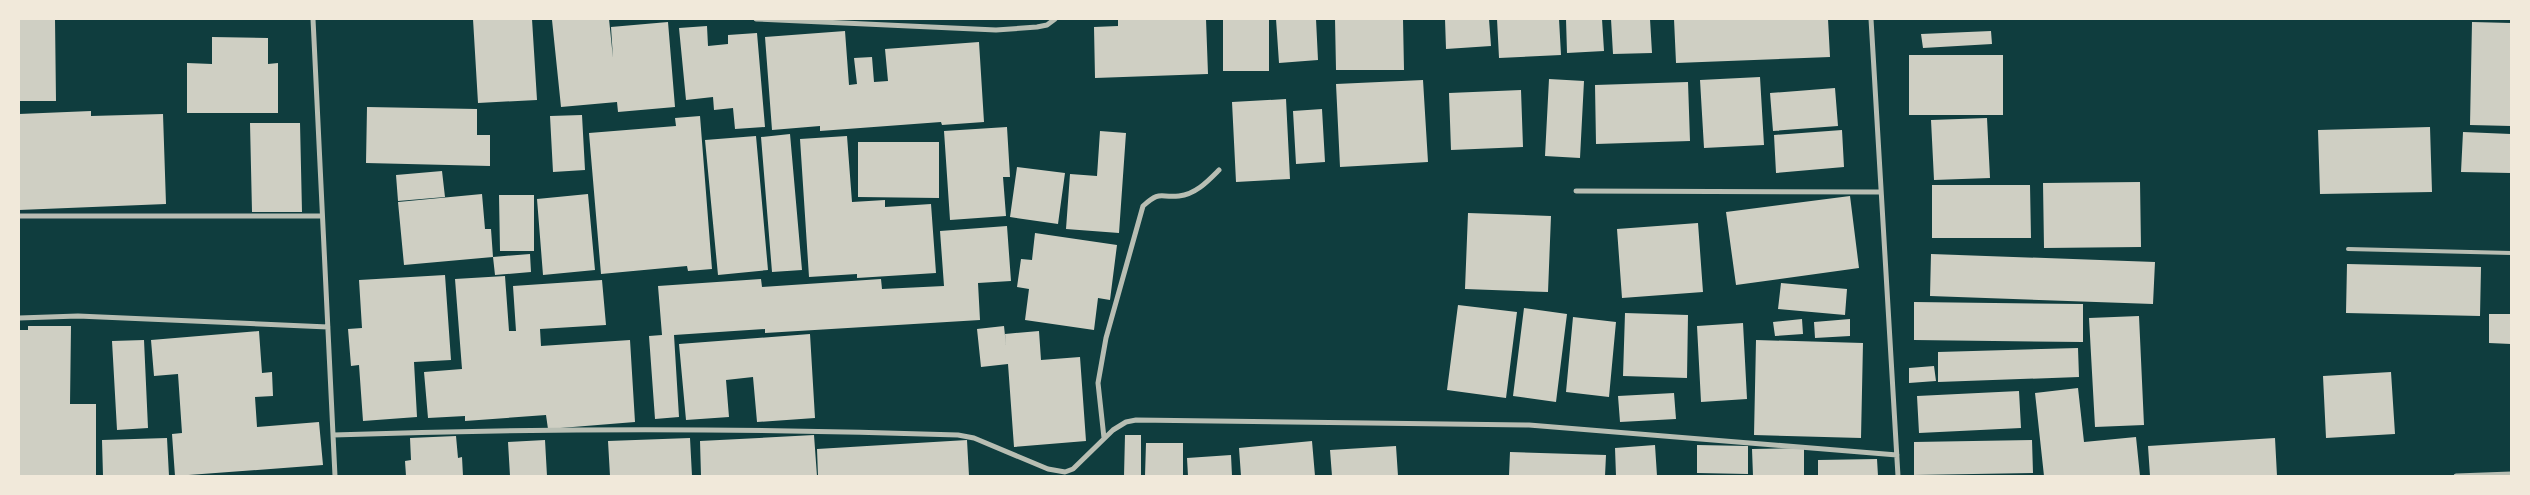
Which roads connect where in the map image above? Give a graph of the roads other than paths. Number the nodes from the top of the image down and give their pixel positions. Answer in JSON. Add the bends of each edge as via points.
{"nodes":[{"id":1,"x":313,"y":19,"type":"edge"},
{"id":2,"x":756,"y":19,"type":"edge"},
{"id":3,"x":1055,"y":19,"type":"edge"},
{"id":4,"x":1871,"y":19,"type":"edge"},
{"id":5,"x":1219,"y":170,"type":"dead end"},
{"id":6,"x":1576,"y":191,"type":"dead end"},
{"id":7,"x":1880,"y":192,"type":"junction"},
{"id":8,"x":19,"y":216,"type":"edge"},
{"id":9,"x":322,"y":216,"type":"junction"},
{"id":10,"x":2348,"y":249,"type":"dead end"},
{"id":11,"x":2511,"y":253,"type":"edge"},
{"id":12,"x":19,"y":318,"type":"edge"},
{"id":13,"x":328,"y":327,"type":"junction"},
{"id":14,"x":334,"y":435,"type":"junction"},
{"id":15,"x":1104,"y":438,"type":"junction"},
{"id":16,"x":1897,"y":455,"type":"junction"},
{"id":17,"x":2511,"y":474,"type":"edge"},
{"id":18,"x":335,"y":476,"type":"edge"},
{"id":19,"x":1898,"y":476,"type":"edge"},
{"id":20,"x":2456,"y":476,"type":"edge"}],
"edges":[{"from":1,"to":9,"type":"street"},
{"from":2,"to":3,"type":"street","via":[[996,30],[1047,25]]},
{"from":4,"to":7,"type":"street"},
{"from":5,"to":15,"type":"street","via":[[1194,191],[1180,196],[1165,194],[1154,197],[1144,206],[1106,338],[1098,383]]},
{"from":6,"to":7,"type":"street"},
{"from":7,"to":16,"type":"street"},
{"from":8,"to":9,"type":"street"},
{"from":9,"to":13,"type":"street"},
{"from":10,"to":11,"type":"lane"},
{"from":12,"to":13,"type":"street","via":[[78,316]]},
{"from":13,"to":14,"type":"street"},
{"from":14,"to":15,"type":"street","via":[[478,430],[812,430],[958,435],[974,438],[1048,469],[1065,472],[1073,469]]},
{"from":14,"to":18,"type":"street"},
{"from":15,"to":16,"type":"street","via":[[1119,425],[1136,420],[1529,425]]},
{"from":16,"to":19,"type":"street"},
{"from":17,"to":20,"type":"street"}]}
